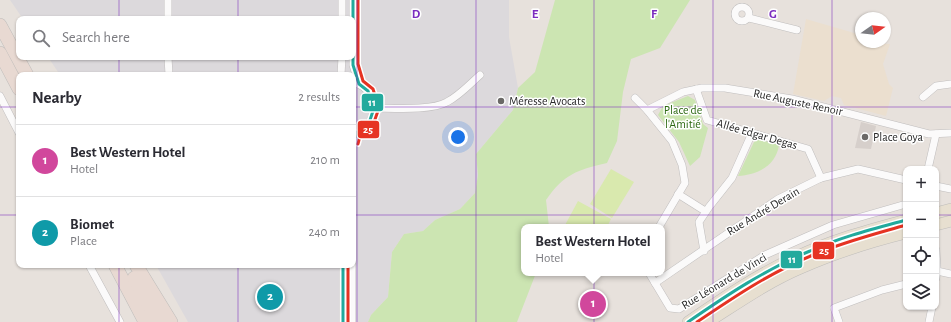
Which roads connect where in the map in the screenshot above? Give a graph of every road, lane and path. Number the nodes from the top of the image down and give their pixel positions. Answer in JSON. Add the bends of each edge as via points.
{"nodes":[{"id":1,"x":168,"y":0,"type":"edge"},
{"id":2,"x":342,"y":0,"type":"edge"},
{"id":3,"x":353,"y":0,"type":"edge"},
{"id":4,"x":742,"y":3,"type":"edge"},
{"id":5,"x":168,"y":16,"type":"edge"},
{"id":6,"x":342,"y":16,"type":"edge"},
{"id":7,"x":353,"y":16,"type":"edge"},
{"id":8,"x":749,"y":18,"type":"junction"},
{"id":9,"x":0,"y":25,"type":"edge"},
{"id":10,"x":797,"y":30,"type":"dead end"},
{"id":11,"x":0,"y":53,"type":"edge"},
{"id":12,"x":16,"y":56,"type":"edge"},
{"id":13,"x":18,"y":60,"type":"edge"},
{"id":14,"x":168,"y":60,"type":"edge"},
{"id":15,"x":342,"y":60,"type":"edge"},
{"id":16,"x":353,"y":60,"type":"edge"},
{"id":17,"x":24,"y":72,"type":"edge"},
{"id":18,"x":169,"y":72,"type":"edge"},
{"id":19,"x":341,"y":72,"type":"edge"},
{"id":20,"x":354,"y":72,"type":"edge"},
{"id":21,"x":480,"y":74,"type":"dead end"},
{"id":22,"x":16,"y":83,"type":"edge"},
{"id":23,"x":356,"y":83,"type":"edge"},
{"id":24,"x":951,"y":84,"type":"edge"},
{"id":25,"x":696,"y":89,"type":"junction"},
{"id":26,"x":0,"y":96,"type":"edge"},
{"id":27,"x":923,"y":97,"type":"dead end"},
{"id":28,"x":635,"y":98,"type":"dead end"},
{"id":29,"x":374,"y":108,"type":"junction"},
{"id":30,"x":647,"y":110,"type":"junction"},
{"id":31,"x":16,"y":127,"type":"edge"},
{"id":32,"x":356,"y":132,"type":"edge"},
{"id":33,"x":752,"y":133,"type":"junction"},
{"id":34,"x":951,"y":133,"type":"edge"},
{"id":35,"x":936,"y":134,"type":"junction"},
{"id":36,"x":929,"y":166,"type":"edge"},
{"id":37,"x":821,"y":178,"type":"junction"},
{"id":38,"x":903,"y":179,"type":"edge"},
{"id":39,"x":939,"y":187,"type":"edge"},
{"id":40,"x":951,"y":189,"type":"edge"},
{"id":41,"x":678,"y":194,"type":"junction"},
{"id":42,"x":903,"y":205,"type":"edge"},
{"id":43,"x":951,"y":209,"type":"edge"},
{"id":44,"x":705,"y":212,"type":"junction"},
{"id":45,"x":939,"y":212,"type":"edge"},
{"id":46,"x":903,"y":221,"type":"edge"},
{"id":47,"x":951,"y":221,"type":"edge"},
{"id":48,"x":661,"y":224,"type":"edge"},
{"id":49,"x":939,"y":224,"type":"edge"},
{"id":50,"x":903,"y":233,"type":"edge"},
{"id":51,"x":704,"y":250,"type":"junction"},
{"id":52,"x":91,"y":268,"type":"edge"},
{"id":53,"x":115,"y":268,"type":"edge"},
{"id":54,"x":116,"y":268,"type":"edge"},
{"id":55,"x":130,"y":268,"type":"edge"},
{"id":56,"x":138,"y":268,"type":"edge"},
{"id":57,"x":343,"y":268,"type":"edge"},
{"id":58,"x":352,"y":268,"type":"edge"},
{"id":59,"x":951,"y":274,"type":"edge"},
{"id":60,"x":939,"y":275,"type":"edge"},
{"id":61,"x":651,"y":276,"type":"edge"},
{"id":62,"x":655,"y":283,"type":"junction"},
{"id":63,"x":903,"y":285,"type":"edge"},
{"id":64,"x":931,"y":310,"type":"edge"},
{"id":65,"x":120,"y":322,"type":"edge"},
{"id":66,"x":138,"y":322,"type":"edge"},
{"id":67,"x":145,"y":322,"type":"edge"},
{"id":68,"x":158,"y":322,"type":"edge"},
{"id":69,"x":171,"y":322,"type":"edge"},
{"id":70,"x":343,"y":322,"type":"edge"},
{"id":71,"x":352,"y":322,"type":"edge"},
{"id":72,"x":688,"y":322,"type":"edge"},
{"id":73,"x":708,"y":322,"type":"edge"},
{"id":74,"x":839,"y":322,"type":"edge"},
{"id":75,"x":929,"y":322,"type":"edge"}],
"edges":[{"from":1,"to":5,"type":"street"},
{"from":2,"to":6,"type":"street"},
{"from":3,"to":7,"type":"street"},
{"from":4,"to":8,"type":"street","via":[[750,13]]},
{"from":4,"to":8,"type":"street","via":[[736,9],[735,15],[738,20]]},
{"from":8,"to":10,"type":"street"},
{"from":9,"to":12,"type":"highway"},
{"from":11,"to":22,"type":"highway"},
{"from":13,"to":17,"type":"highway"},
{"from":14,"to":18,"type":"street"},
{"from":15,"to":19,"type":"street"},
{"from":16,"to":20,"type":"street"},
{"from":21,"to":29,"type":"street","via":[[455,97],[442,105]]},
{"from":23,"to":29,"type":"street","via":[[371,96]]},
{"from":24,"to":27,"type":"street","via":[[936,86]]},
{"from":25,"to":30,"type":"street","name":"Rue Auguste Renoir"},
{"from":25,"to":33,"type":"street","name":"Allée Edgar Degas","via":[[707,120]]},
{"from":25,"to":35,"type":"street","name":"Rue Auguste Renoir","via":[[725,88],[792,99]]},
{"from":26,"to":31,"type":"street"},
{"from":28,"to":30,"type":"street"},
{"from":29,"to":32,"type":"street","via":[[369,123]]},
{"from":30,"to":41,"type":"street","via":[[672,141],[682,165],[684,183]]},
{"from":33,"to":37,"type":"street","name":"Allée Edgar Degas","via":[[808,149]]},
{"from":33,"to":44,"type":"street","via":[[732,178]]},
{"from":34,"to":35,"type":"street","name":"Rue Auguste Renoir"},
{"from":35,"to":36,"type":"street"},
{"from":37,"to":38,"type":"street","name":"Rue André Derain","via":[[858,169]]},
{"from":37,"to":51,"type":"street","name":"Rue André Derain","via":[[778,199]]},
{"from":39,"to":40,"type":"street"},
{"from":41,"to":44,"type":"street"},
{"from":41,"to":48,"type":"street"},
{"from":42,"to":62,"type":"street","name":"Rue Léonard de Vinci","via":[[833,225],[765,255],[679,309],[670,308]]},
{"from":43,"to":45,"type":"main road"},
{"from":44,"to":51,"type":"street","via":[[699,222]]},
{"from":46,"to":72,"type":"main road","via":[[849,236],[795,257],[745,284]]},
{"from":47,"to":49,"type":"main road"},
{"from":50,"to":73,"type":"main road","via":[[800,268],[772,282]]},
{"from":51,"to":62,"type":"street","name":"Rue André Derain"},
{"from":52,"to":65,"type":"street"},
{"from":53,"to":66,"type":"highway"},
{"from":54,"to":67,"type":"highway"},
{"from":55,"to":68,"type":"highway"},
{"from":56,"to":69,"type":"highway"},
{"from":57,"to":70,"type":"street"},
{"from":58,"to":71,"type":"street"},
{"from":59,"to":60,"type":"street"},
{"from":61,"to":62,"type":"street","name":"Rue Léonard de Vinci"},
{"from":63,"to":74,"type":"street","via":[[834,308]]},
{"from":64,"to":75,"type":"street"}]}
